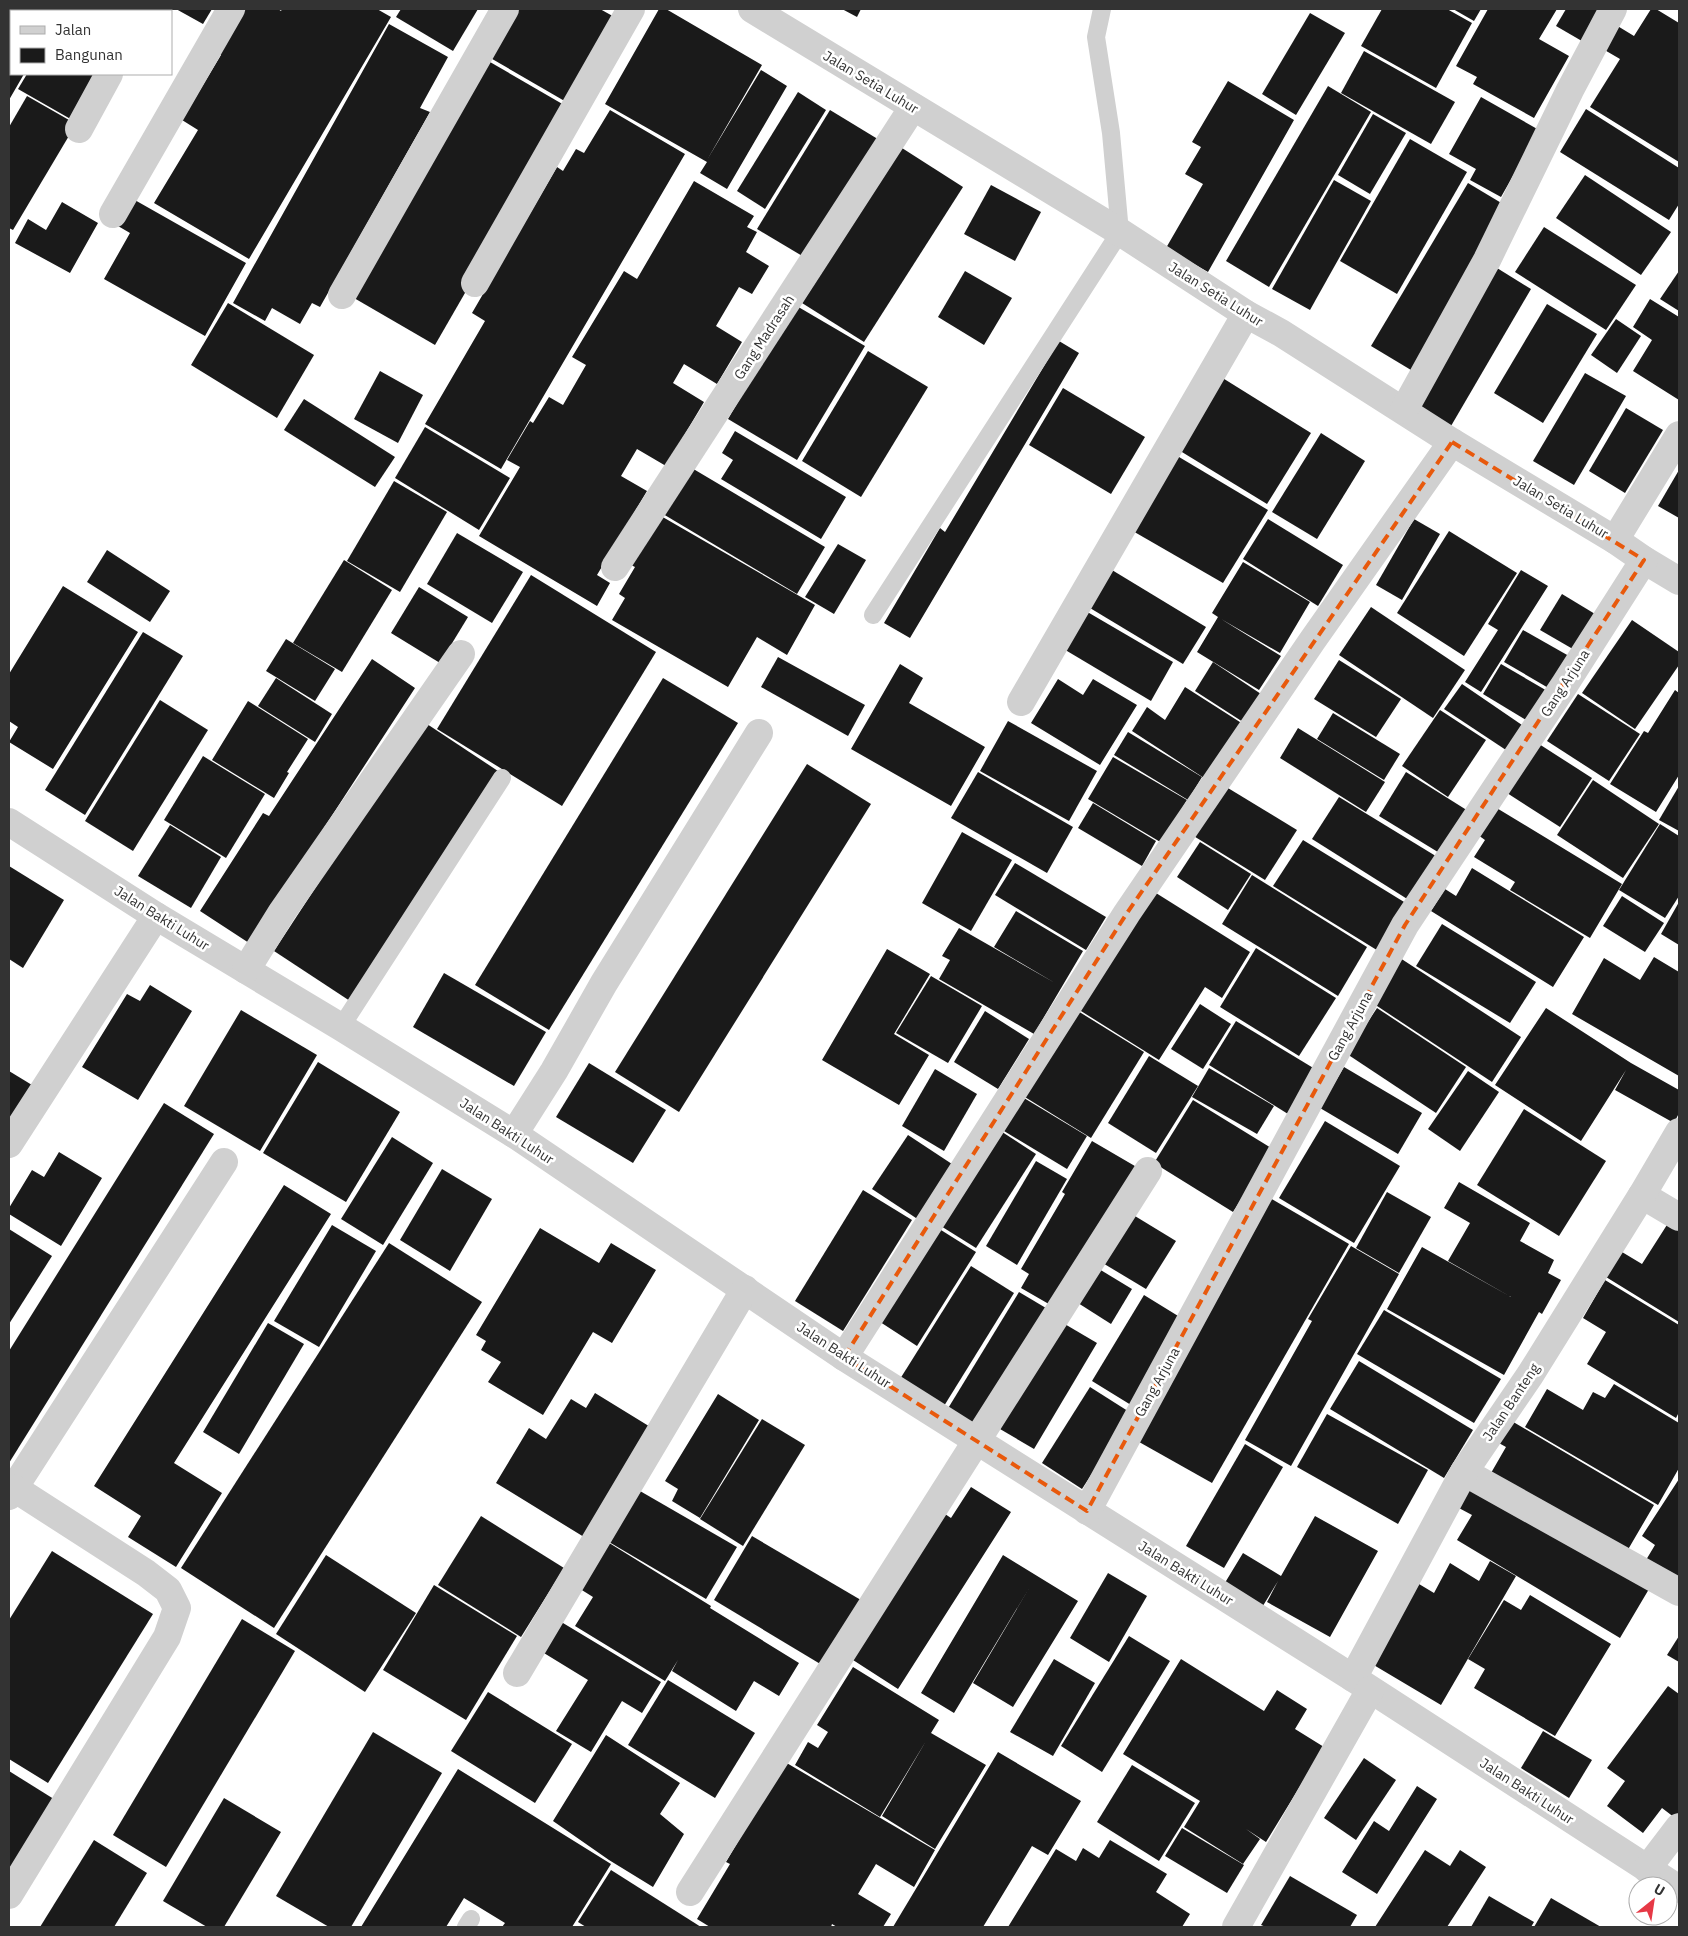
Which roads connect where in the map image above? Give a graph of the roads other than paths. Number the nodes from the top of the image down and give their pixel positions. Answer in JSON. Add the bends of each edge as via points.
{"nodes":[{"id":1,"x":231,"y":9,"type":"edge"},
{"id":2,"x":505,"y":9,"type":"edge"},
{"id":3,"x":632,"y":9,"type":"edge"},
{"id":4,"x":752,"y":9,"type":"edge"},
{"id":5,"x":1102,"y":9,"type":"edge"},
{"id":6,"x":1613,"y":9,"type":"edge"},
{"id":7,"x":108,"y":75,"type":"edge"},
{"id":8,"x":913,"y":107,"type":"junction"},
{"id":9,"x":78,"y":129,"type":"dead end"},
{"id":10,"x":113,"y":214,"type":"dead end"},
{"id":11,"x":1120,"y":232,"type":"junction"},
{"id":12,"x":475,"y":282,"type":"dead end"},
{"id":13,"x":342,"y":295,"type":"dead end"},
{"id":14,"x":1246,"y":314,"type":"junction"},
{"id":15,"x":1404,"y":410,"type":"junction"},
{"id":16,"x":1679,"y":435,"type":"edge"},
{"id":17,"x":1452,"y":442,"type":"junction"},
{"id":18,"x":1615,"y":540,"type":"junction"},
{"id":19,"x":1644,"y":560,"type":"junction"},
{"id":20,"x":615,"y":567,"type":"dead end"},
{"id":21,"x":1679,"y":581,"type":"edge"},
{"id":22,"x":873,"y":614,"type":"dead end"},
{"id":23,"x":460,"y":654,"type":"dead end"},
{"id":24,"x":1021,"y":702,"type":"dead end"},
{"id":25,"x":758,"y":733,"type":"dead end"},
{"id":26,"x":502,"y":778,"type":"dead end"},
{"id":27,"x":9,"y":822,"type":"edge"},
{"id":28,"x":156,"y":916,"type":"junction"},
{"id":29,"x":246,"y":970,"type":"junction"},
{"id":30,"x":341,"y":1027,"type":"junction"},
{"id":31,"x":1679,"y":1132,"type":"edge"},
{"id":32,"x":514,"y":1134,"type":"junction"},
{"id":33,"x":9,"y":1144,"type":"edge"},
{"id":34,"x":224,"y":1162,"type":"dead end"},
{"id":35,"x":1148,"y":1171,"type":"dead end"},
{"id":36,"x":1642,"y":1195,"type":"junction"},
{"id":37,"x":1679,"y":1217,"type":"edge"},
{"id":38,"x":745,"y":1289,"type":"junction"},
{"id":39,"x":844,"y":1357,"type":"junction"},
{"id":40,"x":978,"y":1440,"type":"junction"},
{"id":41,"x":1464,"y":1472,"type":"junction"},
{"id":42,"x":11,"y":1492,"type":"edge"},
{"id":43,"x":1087,"y":1511,"type":"junction"},
{"id":44,"x":1679,"y":1592,"type":"edge"},
{"id":45,"x":517,"y":1673,"type":"dead end"},
{"id":46,"x":1362,"y":1684,"type":"junction"},
{"id":47,"x":1679,"y":1827,"type":"edge"},
{"id":48,"x":1647,"y":1869,"type":"junction"},
{"id":49,"x":1679,"y":1890,"type":"edge"},
{"id":50,"x":690,"y":1892,"type":"dead end"},
{"id":51,"x":9,"y":1894,"type":"edge"},
{"id":52,"x":1236,"y":1927,"type":"edge"}],
"edges":[{"from":1,"to":10,"type":"street"},
{"from":2,"to":13,"type":"street"},
{"from":3,"to":12,"type":"street"},
{"from":4,"to":8,"type":"street","name":"Jalan Setia Luhur"},
{"from":5,"to":11,"type":"lane","via":[[1096,37],[1111,133]]},
{"from":6,"to":15,"type":"street","via":[[1487,260]]},
{"from":7,"to":9,"type":"street"},
{"from":8,"to":11,"type":"street","name":"Jalan Setia Luhur"},
{"from":8,"to":20,"type":"street","name":"Gang Madrasah"},
{"from":11,"to":14,"type":"street","name":"Jalan Setia Luhur"},
{"from":11,"to":22,"type":"lane"},
{"from":14,"to":15,"type":"street","name":"Jalan Setia Luhur"},
{"from":14,"to":24,"type":"street"},
{"from":15,"to":17,"type":"street","name":"Jalan Setia Luhur"},
{"from":16,"to":18,"type":"street"},
{"from":17,"to":18,"type":"street","name":"Jalan Setia Luhur"},
{"from":17,"to":39,"type":"street","via":[[1127,913]]},
{"from":18,"to":19,"type":"street","name":"Jalan Setia Luhur"},
{"from":19,"to":21,"type":"street","name":"Jalan Setia Luhur"},
{"from":19,"to":43,"type":"street","name":"Gang Arjuna","via":[[1405,925]]},
{"from":23,"to":29,"type":"street","via":[[282,912]]},
{"from":25,"to":32,"type":"street"},
{"from":26,"to":30,"type":"lane"},
{"from":27,"to":28,"type":"street","name":"Jalan Bakti Luhur"},
{"from":28,"to":29,"type":"street","name":"Jalan Bakti Luhur"},
{"from":28,"to":33,"type":"street"},
{"from":29,"to":30,"type":"street","name":"Jalan Bakti Luhur"},
{"from":30,"to":32,"type":"street","name":"Jalan Bakti Luhur"},
{"from":31,"to":36,"type":"street","name":"Jalan Banteng"},
{"from":32,"to":38,"type":"street","name":"Jalan Bakti Luhur"},
{"from":34,"to":42,"type":"street"},
{"from":35,"to":40,"type":"street"},
{"from":36,"to":37,"type":"street"},
{"from":36,"to":41,"type":"street","name":"Jalan Banteng","via":[[1530,1375]]},
{"from":38,"to":39,"type":"street","name":"Jalan Bakti Luhur"},
{"from":38,"to":45,"type":"street"},
{"from":39,"to":40,"type":"street","name":"Jalan Bakti Luhur"},
{"from":40,"to":43,"type":"street","name":"Jalan Bakti Luhur"},
{"from":40,"to":50,"type":"street"},
{"from":41,"to":44,"type":"street"},
{"from":41,"to":46,"type":"street","name":"Jalan Banteng"},
{"from":42,"to":51,"type":"street","via":[[146,1574],[168,1590],[177,1608],[167,1637]]},
{"from":43,"to":46,"type":"street","name":"Jalan Bakti Luhur"},
{"from":46,"to":48,"type":"street","name":"Jalan Bakti Luhur"},
{"from":46,"to":52,"type":"street","name":"Jalan Banteng"},
{"from":47,"to":48,"type":"street"},
{"from":48,"to":49,"type":"street","name":"Jalan Bakti Luhur"}]}
